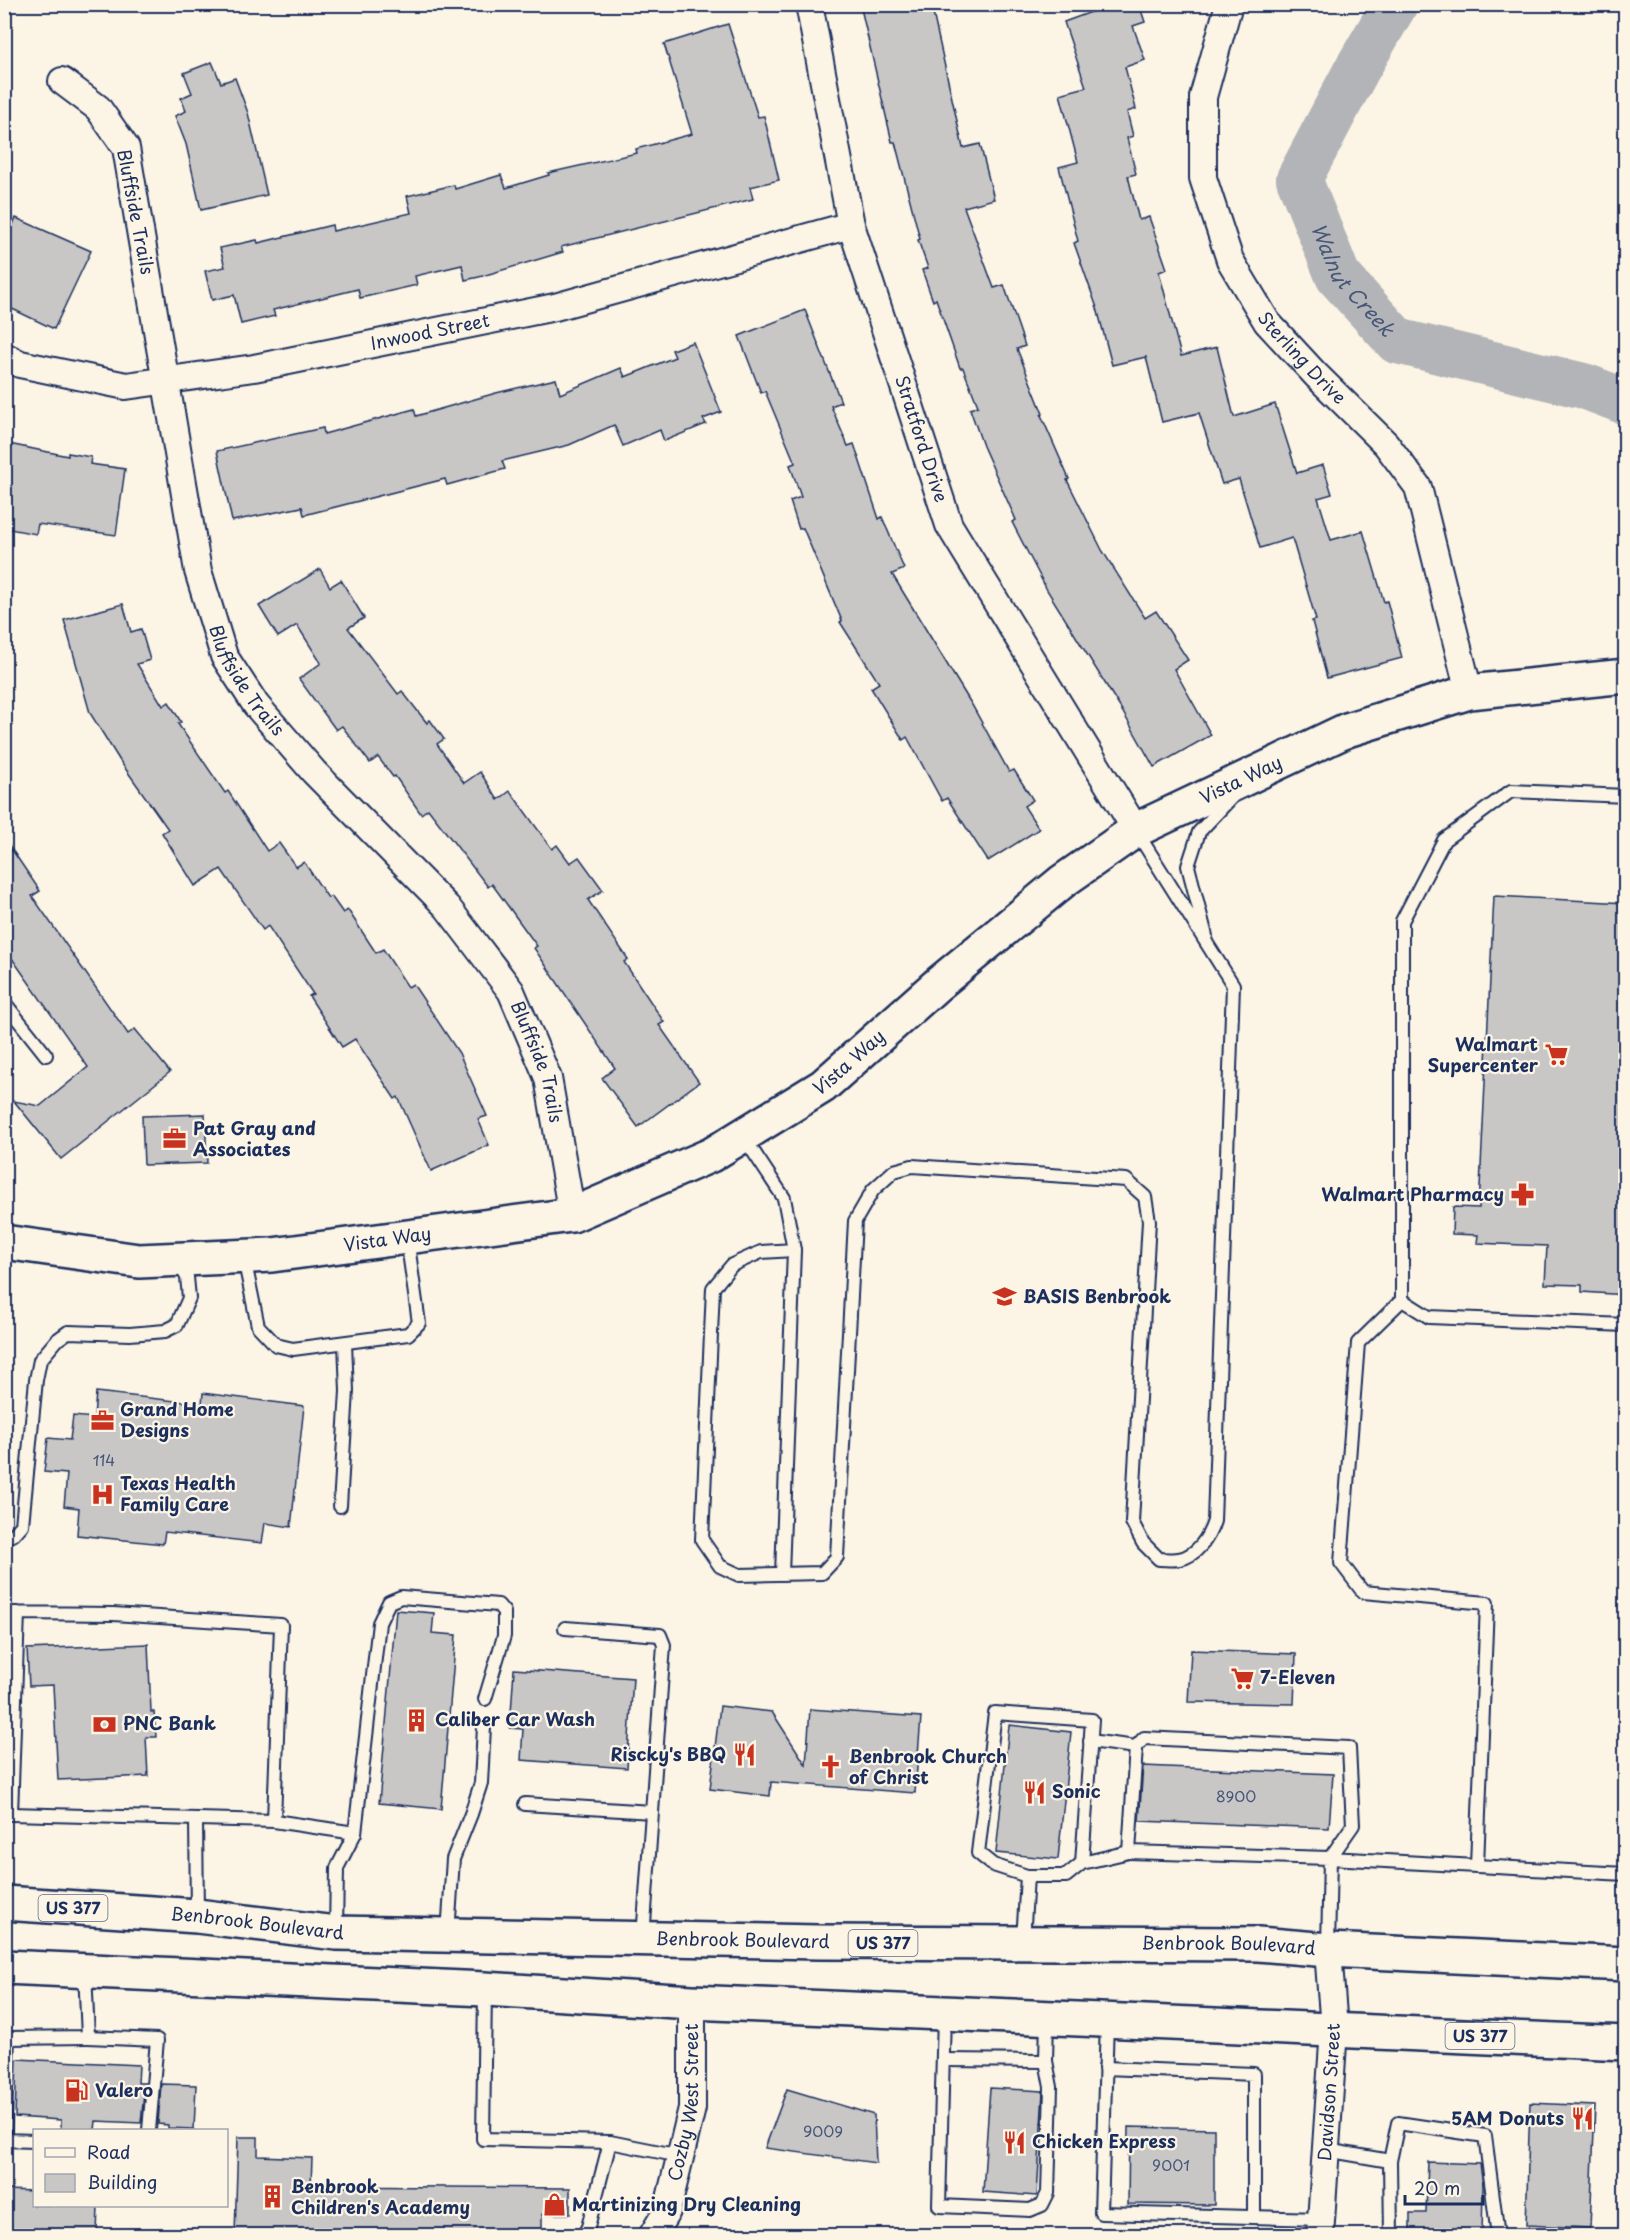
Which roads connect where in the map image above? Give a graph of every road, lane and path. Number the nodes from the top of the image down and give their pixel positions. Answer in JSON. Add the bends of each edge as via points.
{"nodes":[{"id":1,"x":809,"y":4,"type":"edge"},
{"id":2,"x":1229,"y":4,"type":"edge"},
{"id":3,"x":62,"y":81,"type":"dead end"},
{"id":4,"x":851,"y":225,"type":"junction"},
{"id":5,"x":4,"y":356,"type":"edge"},
{"id":6,"x":166,"y":380,"type":"junction"},
{"id":7,"x":1626,"y":676,"type":"edge"},
{"id":8,"x":1469,"y":692,"type":"junction"},
{"id":9,"x":1253,"y":775,"type":"junction"},
{"id":10,"x":1626,"y":796,"type":"edge"},
{"id":11,"x":1136,"y":830,"type":"junction"},
{"id":12,"x":1210,"y":948,"type":"junction"},
{"id":13,"x":4,"y":1002,"type":"edge"},
{"id":14,"x":46,"y":1055,"type":"dead end"},
{"id":15,"x":742,"y":1135,"type":"junction"},
{"id":16,"x":572,"y":1215,"type":"junction"},
{"id":17,"x":407,"y":1237,"type":"junction"},
{"id":18,"x":4,"y":1242,"type":"edge"},
{"id":19,"x":794,"y":1250,"type":"junction"},
{"id":20,"x":244,"y":1256,"type":"junction"},
{"id":21,"x":175,"y":1260,"type":"junction"},
{"id":22,"x":1402,"y":1300,"type":"junction"},
{"id":23,"x":1626,"y":1325,"type":"edge"},
{"id":24,"x":345,"y":1343,"type":"junction"},
{"id":25,"x":340,"y":1506,"type":"dead end"},
{"id":26,"x":4,"y":1539,"type":"edge"},
{"id":27,"x":782,"y":1574,"type":"junction"},
{"id":28,"x":4,"y":1613,"type":"edge"},
{"id":29,"x":18,"y":1613,"type":"junction"},
{"id":30,"x":565,"y":1628,"type":"dead end"},
{"id":31,"x":485,"y":1699,"type":"dead end"},
{"id":32,"x":484,"y":1727,"type":"dead end"},
{"id":33,"x":1090,"y":1741,"type":"junction"},
{"id":34,"x":1136,"y":1747,"type":"junction"},
{"id":35,"x":8,"y":1787,"type":"edge"},
{"id":36,"x":525,"y":1804,"type":"dead end"},
{"id":37,"x":652,"y":1812,"type":"junction"},
{"id":38,"x":196,"y":1819,"type":"junction"},
{"id":39,"x":274,"y":1821,"type":"junction"},
{"id":40,"x":356,"y":1833,"type":"junction"},
{"id":41,"x":1129,"y":1852,"type":"junction"},
{"id":42,"x":1330,"y":1858,"type":"junction"},
{"id":43,"x":1082,"y":1863,"type":"junction"},
{"id":44,"x":1477,"y":1866,"type":"junction"},
{"id":45,"x":1626,"y":1874,"type":"edge"},
{"id":46,"x":1027,"y":1876,"type":"junction"},
{"id":47,"x":4,"y":1903,"type":"edge"},
{"id":48,"x":197,"y":1916,"type":"junction"},
{"id":49,"x":336,"y":1933,"type":"junction"},
{"id":50,"x":448,"y":1935,"type":"junction"},
{"id":51,"x":643,"y":1939,"type":"junction"},
{"id":52,"x":1023,"y":1943,"type":"junction"},
{"id":53,"x":1328,"y":1950,"type":"junction"},
{"id":54,"x":1626,"y":1964,"type":"edge"},
{"id":55,"x":4,"y":1966,"type":"edge"},
{"id":56,"x":85,"y":1970,"type":"junction"},
{"id":57,"x":486,"y":1989,"type":"junction"},
{"id":58,"x":692,"y":2002,"type":"junction"},
{"id":59,"x":944,"y":2013,"type":"junction"},
{"id":60,"x":1047,"y":2017,"type":"junction"},
{"id":61,"x":1107,"y":2020,"type":"junction"},
{"id":62,"x":1334,"y":2030,"type":"junction"},
{"id":63,"x":88,"y":2037,"type":"junction"},
{"id":64,"x":1626,"y":2043,"type":"edge"},
{"id":65,"x":943,"y":2060,"type":"junction"},
{"id":66,"x":1046,"y":2061,"type":"junction"},
{"id":67,"x":1105,"y":2068,"type":"junction"},
{"id":68,"x":149,"y":2129,"type":"edge"},
{"id":69,"x":33,"y":2141,"type":"edge"},
{"id":70,"x":610,"y":2142,"type":"junction"},
{"id":71,"x":1326,"y":2150,"type":"junction"},
{"id":72,"x":680,"y":2156,"type":"junction"},
{"id":73,"x":1390,"y":2161,"type":"junction"},
{"id":74,"x":1254,"y":2217,"type":"junction"},
{"id":75,"x":1321,"y":2227,"type":"edge"},
{"id":76,"x":583,"y":2235,"type":"edge"},
{"id":77,"x":652,"y":2235,"type":"edge"},
{"id":78,"x":1391,"y":2235,"type":"edge"},
{"id":79,"x":1498,"y":2235,"type":"edge"}],
"edges":[{"from":1,"to":4,"type":"street","name":"Stratford Drive"},
{"from":2,"to":8,"type":"street","name":"Sterling Drive","via":[[1203,97],[1203,178],[1230,260],[1267,322],[1386,444],[1418,487]]},
{"from":3,"to":6,"type":"street","name":"Bluffside Trails","via":[[98,108],[126,148]]},
{"from":4,"to":6,"type":"street","name":"Inwood Street","via":[[555,307],[254,368]]},
{"from":4,"to":11,"type":"street","name":"Stratford Drive","via":[[949,525]]},
{"from":5,"to":6,"type":"street","name":"Inwood Street","via":[[20,364],[126,386]]},
{"from":6,"to":16,"type":"street","name":"Bluffside Trails","via":[[198,571],[224,656],[263,713],[314,772],[447,907],[511,991],[548,1078]]},
{"from":7,"to":8,"type":"main road","name":"Vista Way"},
{"from":8,"to":9,"type":"main road","name":"Vista Way","via":[[1347,730]]},
{"from":9,"to":11,"type":"main road","name":"Vista Way"},
{"from":9,"to":12,"type":"lane","via":[[1199,832],[1188,866]]},
{"from":10,"to":22,"type":"lane","via":[[1511,791],[1444,840],[1402,921]]},
{"from":11,"to":12,"type":"lane"},
{"from":11,"to":15,"type":"main road","name":"Vista Way","via":[[1063,881],[823,1086]]},
{"from":12,"to":27,"type":"lane","via":[[1233,985],[1214,1521],[1209,1537],[1179,1559],[1159,1559],[1143,1543],[1132,1522],[1149,1221],[1145,1197],[1126,1180],[912,1166],[894,1171],[873,1190],[855,1221],[837,1557],[822,1573]]},
{"from":13,"to":14,"type":"lane"},
{"from":15,"to":16,"type":"main road","name":"Vista Way","via":[[711,1155]]},
{"from":15,"to":19,"type":"lane","via":[[784,1198]]},
{"from":16,"to":17,"type":"main road","name":"Vista Way"},
{"from":17,"to":20,"type":"main road","name":"Vista Way"},
{"from":17,"to":24,"type":"lane","via":[[419,1323],[408,1334]]},
{"from":18,"to":21,"type":"main road","name":"Vista Way","via":[[139,1261]]},
{"from":19,"to":27,"type":"lane"},
{"from":19,"to":27,"type":"lane","via":[[761,1252],[732,1265],[713,1288],[702,1540],[720,1566],[739,1575]]},
{"from":20,"to":21,"type":"main road","name":"Vista Way"},
{"from":20,"to":24,"type":"lane","via":[[258,1326],[276,1345],[293,1349]]},
{"from":21,"to":26,"type":"lane","via":[[187,1277],[189,1298],[177,1325],[165,1331],[130,1334],[68,1332],[40,1360],[22,1525]]},
{"from":22,"to":23,"type":"lane","via":[[1429,1317]]},
{"from":22,"to":44,"type":"lane","via":[[1358,1343],[1341,1563],[1363,1592],[1487,1603]]},
{"from":24,"to":25,"type":"lane","via":[[347,1391]]},
{"from":28,"to":29,"type":"lane"},
{"from":29,"to":35,"type":"lane"},
{"from":29,"to":39,"type":"lane","via":[[113,1614],[282,1625]]},
{"from":30,"to":37,"type":"lane","via":[[660,1635],[664,1645]]},
{"from":31,"to":40,"type":"lane","via":[[504,1636],[504,1612],[498,1605],[401,1597],[389,1602],[379,1623]]},
{"from":32,"to":50,"type":"lane","via":[[481,1783],[453,1859]]},
{"from":33,"to":34,"type":"lane"},
{"from":33,"to":43,"type":"lane"},
{"from":33,"to":46,"type":"lane","via":[[1092,1720],[995,1713],[978,1853],[993,1865]]},
{"from":34,"to":41,"type":"lane"},
{"from":34,"to":42,"type":"lane","via":[[1144,1738],[1349,1748],[1353,1824]]},
{"from":35,"to":38,"type":"lane","via":[[10,1814]]},
{"from":36,"to":37,"type":"lane"},
{"from":37,"to":51,"type":"lane"},
{"from":38,"to":39,"type":"lane"},
{"from":38,"to":48,"type":"lane"},
{"from":39,"to":40,"type":"lane"},
{"from":40,"to":49,"type":"lane","via":[[337,1868]]},
{"from":41,"to":42,"type":"lane"},
{"from":41,"to":43,"type":"lane"},
{"from":42,"to":44,"type":"lane"},
{"from":42,"to":53,"type":"lane"},
{"from":43,"to":46,"type":"lane","via":[[1066,1876]]},
{"from":44,"to":45,"type":"lane"},
{"from":46,"to":52,"type":"lane"},
{"from":47,"to":48,"type":"main road","name":"Benbrook Boulevard","number":"US 377"},
{"from":48,"to":49,"type":"main road","name":"Benbrook Boulevard","number":"US 377"},
{"from":49,"to":50,"type":"main road","name":"Benbrook Boulevard","number":"US 377"},
{"from":50,"to":51,"type":"main road","name":"Benbrook Boulevard","number":"US 377"},
{"from":51,"to":52,"type":"main road","name":"Benbrook Boulevard","number":"US 377"},
{"from":52,"to":53,"type":"main road","name":"Benbrook Boulevard","number":"US 377","via":[[1258,1944]]},
{"from":53,"to":54,"type":"main road","name":"Benbrook Boulevard","number":"US 377"},
{"from":53,"to":62,"type":"street","name":"Davidson Street"},
{"from":55,"to":56,"type":"main road","number":"US 377"},
{"from":56,"to":57,"type":"main road","number":"US 377"},
{"from":56,"to":63,"type":"lane"},
{"from":57,"to":58,"type":"main road","number":"US 377"},
{"from":57,"to":70,"type":"lane","via":[[483,2139]]},
{"from":58,"to":59,"type":"main road","number":"US 377"},
{"from":58,"to":72,"type":"street","name":"Cozby West Street","via":[[692,2108]]},
{"from":59,"to":60,"type":"main road","number":"US 377"},
{"from":59,"to":65,"type":"lane"},
{"from":60,"to":61,"type":"main road","number":"US 377"},
{"from":60,"to":66,"type":"lane"},
{"from":61,"to":62,"type":"main road","number":"US 377"},
{"from":61,"to":67,"type":"lane"},
{"from":62,"to":64,"type":"main road","number":"US 377"},
{"from":62,"to":71,"type":"street","name":"Davidson Street"},
{"from":63,"to":68,"type":"lane","via":[[157,2040]]},
{"from":63,"to":69,"type":"lane","via":[[8,2038],[4,2140]]},
{"from":65,"to":66,"type":"lane"},
{"from":65,"to":66,"type":"lane","via":[[939,2206],[1030,2210],[1042,2205],[1048,2193],[1051,2087]]},
{"from":67,"to":74,"type":"lane","via":[[1254,2074]]},
{"from":67,"to":74,"type":"lane","via":[[1101,2213]]},
{"from":70,"to":72,"type":"lane"},
{"from":70,"to":76,"type":"lane"},
{"from":71,"to":73,"type":"lane"},
{"from":71,"to":75,"type":"street","name":"Davidson Street"},
{"from":72,"to":77,"type":"street","name":"Cozby West Street","via":[[667,2211]]},
{"from":73,"to":78,"type":"lane"},
{"from":73,"to":79,"type":"lane","via":[[1398,2123],[1485,2136]]},
{"from":74,"to":75,"type":"lane"}]}
